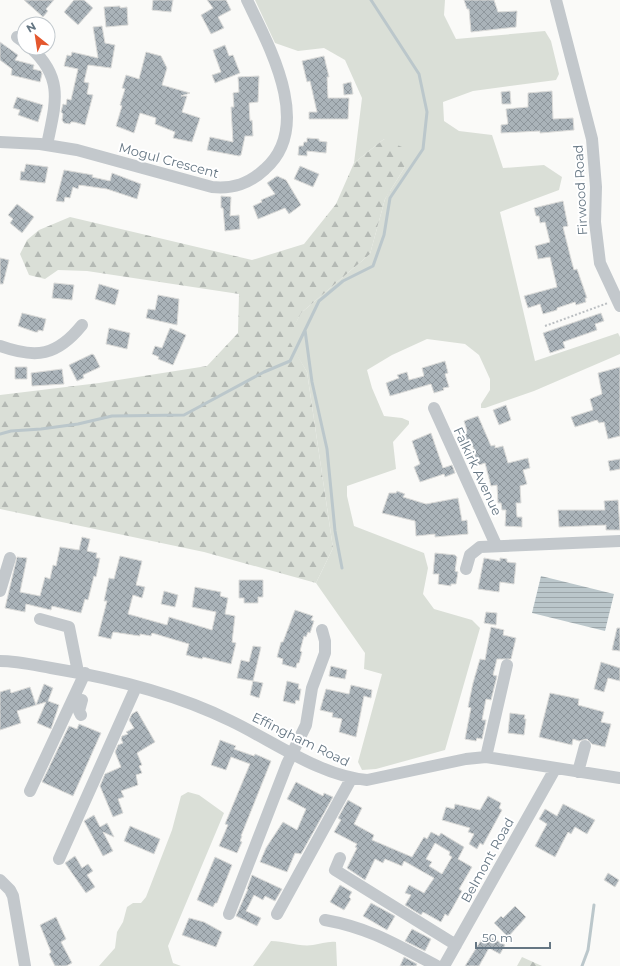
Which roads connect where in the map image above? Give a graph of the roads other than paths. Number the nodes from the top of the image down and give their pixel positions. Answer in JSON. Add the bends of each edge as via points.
{"nodes":[{"id":1,"x":248,"y":0,"type":"edge"},
{"id":2,"x":556,"y":0,"type":"edge"},
{"id":3,"x":40,"y":56,"type":"edge"},
{"id":4,"x":47,"y":145,"type":"junction"},
{"id":5,"x":0,"y":146,"type":"edge"},
{"id":6,"x":620,"y":306,"type":"edge"},
{"id":7,"x":82,"y":325,"type":"dead end"},
{"id":8,"x":0,"y":346,"type":"edge"},
{"id":9,"x":434,"y":408,"type":"dead end"},
{"id":10,"x":620,"y":541,"type":"edge"},
{"id":11,"x":496,"y":545,"type":"junction"},
{"id":12,"x":10,"y":558,"type":"dead end"},
{"id":13,"x":466,"y":569,"type":"dead end"},
{"id":14,"x":0,"y":591,"type":"edge"},
{"id":15,"x":40,"y":619,"type":"dead end"},
{"id":16,"x":322,"y":630,"type":"dead end"},
{"id":17,"x":0,"y":661,"type":"edge"},
{"id":18,"x":507,"y":665,"type":"dead end"},
{"id":19,"x":81,"y":673,"type":"junction"},
{"id":20,"x":136,"y":687,"type":"junction"},
{"id":21,"x":82,"y":700,"type":"dead end"},
{"id":22,"x":81,"y":715,"type":"dead end"},
{"id":23,"x":585,"y":746,"type":"dead end"},
{"id":24,"x":292,"y":753,"type":"junction"},
{"id":25,"x":486,"y":757,"type":"junction"},
{"id":26,"x":555,"y":768,"type":"junction"},
{"id":27,"x":578,"y":772,"type":"junction"},
{"id":28,"x":620,"y":778,"type":"edge"},
{"id":29,"x":351,"y":779,"type":"junction"},
{"id":30,"x":30,"y":791,"type":"dead end"},
{"id":31,"x":340,"y":858,"type":"dead end"},
{"id":32,"x":59,"y":859,"type":"dead end"},
{"id":33,"x":0,"y":880,"type":"edge"},
{"id":34,"x":229,"y":914,"type":"dead end"},
{"id":35,"x":277,"y":914,"type":"dead end"},
{"id":36,"x":325,"y":920,"type":"dead end"},
{"id":37,"x":456,"y":945,"type":"junction"},
{"id":38,"x":25,"y":966,"type":"edge"},
{"id":39,"x":437,"y":966,"type":"edge"},
{"id":40,"x":444,"y":966,"type":"edge"}],
"edges":[{"from":1,"to":4,"type":"street","name":"Mogul Crescent","via":[[283,84],[288,121],[282,144],[270,165],[258,175],[244,184],[227,188],[212,187],[77,150]]},
{"from":2,"to":6,"type":"street","name":"Firwood Road","via":[[592,139],[596,187],[595,222],[600,263]]},
{"from":3,"to":4,"type":"street","via":[[54,78],[55,99]]},
{"from":4,"to":5,"type":"street","name":"Mogul Crescent"},
{"from":7,"to":8,"type":"street","via":[[66,343],[41,354]]},
{"from":9,"to":11,"type":"street","name":"Falkirk Avenue"},
{"from":10,"to":11,"type":"street"},
{"from":11,"to":13,"type":"street","via":[[480,547],[473,551]]},
{"from":12,"to":14,"type":"street"},
{"from":15,"to":19,"type":"street","via":[[69,627]]},
{"from":16,"to":24,"type":"street","via":[[325,653],[312,688],[306,725]]},
{"from":17,"to":19,"type":"street","name":"Effingham Road"},
{"from":18,"to":25,"type":"street"},
{"from":19,"to":20,"type":"street","name":"Effingham Road"},
{"from":19,"to":30,"type":"street"},
{"from":20,"to":24,"type":"street","name":"Effingham Road","via":[[202,707]]},
{"from":20,"to":32,"type":"street"},
{"from":21,"to":22,"type":"street","via":[[79,711]]},
{"from":23,"to":27,"type":"street"},
{"from":24,"to":29,"type":"street","name":"Effingham Road"},
{"from":24,"to":34,"type":"street"},
{"from":25,"to":26,"type":"street","name":"Effingham Road"},
{"from":25,"to":29,"type":"street","name":"Effingham Road","via":[[466,758],[367,780]]},
{"from":26,"to":27,"type":"street","name":"Effingham Road"},
{"from":26,"to":37,"type":"street","name":"Belmont Road"},
{"from":27,"to":28,"type":"street","name":"Effingham Road"},
{"from":29,"to":35,"type":"street"},
{"from":31,"to":37,"type":"street","via":[[335,870]]},
{"from":33,"to":38,"type":"street","via":[[13,896]]},
{"from":36,"to":39,"type":"street","via":[[370,931]]},
{"from":37,"to":40,"type":"street","name":"Belmont Road"}]}
